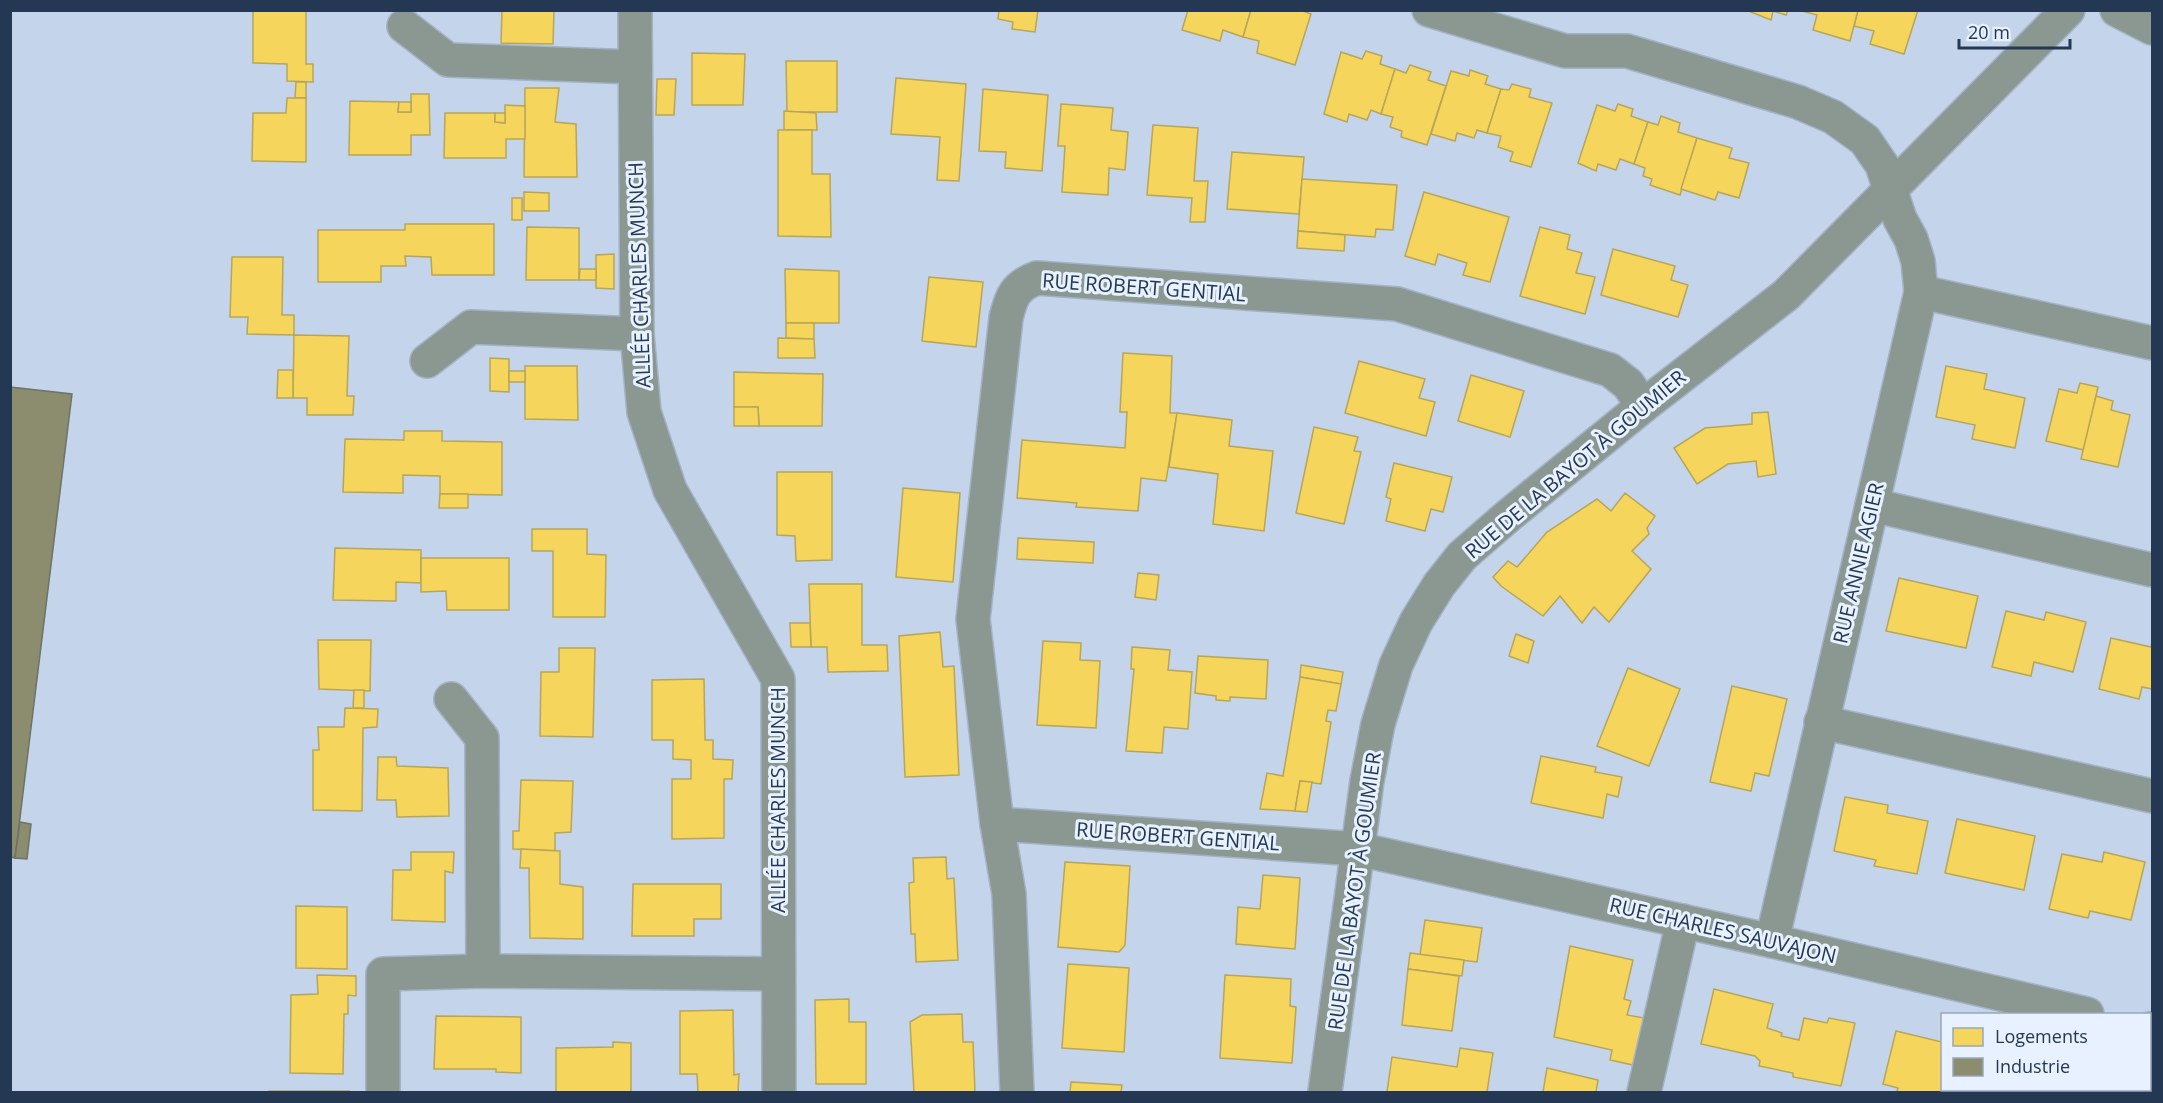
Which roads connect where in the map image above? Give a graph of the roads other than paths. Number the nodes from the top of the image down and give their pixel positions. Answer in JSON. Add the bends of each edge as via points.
{"nodes":[{"id":1,"x":635,"y":10,"type":"edge"},
{"id":2,"x":1429,"y":10,"type":"edge"},
{"id":3,"x":2068,"y":10,"type":"edge"},
{"id":4,"x":2118,"y":10,"type":"edge"},
{"id":5,"x":404,"y":26,"type":"dead end"},
{"id":6,"x":2152,"y":28,"type":"edge"},
{"id":7,"x":635,"y":67,"type":"junction"},
{"id":8,"x":1891,"y":189,"type":"junction"},
{"id":9,"x":1921,"y":292,"type":"junction"},
{"id":10,"x":637,"y":334,"type":"junction"},
{"id":11,"x":2152,"y":343,"type":"edge"},
{"id":12,"x":427,"y":361,"type":"dead end"},
{"id":13,"x":1643,"y":406,"type":"junction"},
{"id":14,"x":1872,"y":506,"type":"junction"},
{"id":15,"x":2152,"y":570,"type":"edge"},
{"id":16,"x":452,"y":699,"type":"dead end"},
{"id":17,"x":1821,"y":722,"type":"junction"},
{"id":18,"x":2152,"y":796,"type":"edge"},
{"id":19,"x":997,"y":824,"type":"junction"},
{"id":20,"x":1358,"y":849,"type":"junction"},
{"id":21,"x":1683,"y":921,"type":"junction"},
{"id":22,"x":1772,"y":941,"type":"junction"},
{"id":23,"x":483,"y":971,"type":"junction"},
{"id":24,"x":778,"y":974,"type":"junction"},
{"id":25,"x":2083,"y":1013,"type":"edge"},
{"id":26,"x":383,"y":1092,"type":"edge"},
{"id":27,"x":779,"y":1092,"type":"edge"},
{"id":28,"x":1017,"y":1092,"type":"edge"},
{"id":29,"x":1325,"y":1092,"type":"edge"},
{"id":30,"x":1644,"y":1092,"type":"edge"}],
"edges":[{"from":1,"to":7,"type":"street","name":"ALLÉE CHARLES MUNCH"},
{"from":2,"to":8,"type":"street","name":"RUE ANNIE AGIER","via":[[1565,51],[1627,51],[1798,102],[1833,117],[1865,140],[1882,165]]},
{"from":3,"to":8,"type":"street","name":"RUE DE LA BAYOT À GOUMIER"},
{"from":4,"to":6,"type":"street"},
{"from":5,"to":7,"type":"street","via":[[448,60]]},
{"from":7,"to":10,"type":"street","name":"ALLÉE CHARLES MUNCH"},
{"from":8,"to":9,"type":"street","name":"RUE ANNIE AGIER","via":[[1918,261]]},
{"from":8,"to":13,"type":"street","name":"RUE DE LA BAYOT À GOUMIER","via":[[1786,295]]},
{"from":9,"to":11,"type":"street"},
{"from":9,"to":14,"type":"street","name":"RUE ANNIE AGIER"},
{"from":10,"to":12,"type":"street","via":[[471,327]]},
{"from":10,"to":24,"type":"street","name":"ALLÉE CHARLES MUNCH","via":[[644,412],[670,490],[778,679]]},
{"from":13,"to":19,"type":"street","name":"RUE ROBERT GENTIAL","via":[[1628,384],[1610,370],[1397,304],[1037,278],[1023,283],[1011,296],[1006,318],[973,620]]},
{"from":13,"to":20,"type":"street","name":"RUE DE LA BAYOT À GOUMIER","via":[[1462,556],[1439,585],[1396,665],[1367,781]]},
{"from":14,"to":15,"type":"street"},
{"from":14,"to":17,"type":"street","name":"RUE ANNIE AGIER"},
{"from":16,"to":23,"type":"street","via":[[482,738]]},
{"from":17,"to":18,"type":"street"},
{"from":17,"to":22,"type":"street","name":"RUE ANNIE AGIER"},
{"from":19,"to":20,"type":"street","name":"RUE ROBERT GENTIAL"},
{"from":19,"to":28,"type":"street","name":"RUE ROBERT GENTIAL","via":[[1009,894]]},
{"from":20,"to":21,"type":"street","name":"RUE CHARLES SAUVAJON"},
{"from":20,"to":29,"type":"street","name":"RUE DE LA BAYOT À GOUMIER"},
{"from":21,"to":22,"type":"street","name":"RUE CHARLES SAUVAJON"},
{"from":21,"to":30,"type":"street"},
{"from":22,"to":25,"type":"street","name":"RUE CHARLES SAUVAJON"},
{"from":23,"to":24,"type":"street"},
{"from":23,"to":26,"type":"street","via":[[383,974]]},
{"from":24,"to":27,"type":"street","name":"ALLÉE CHARLES MUNCH"}]}
